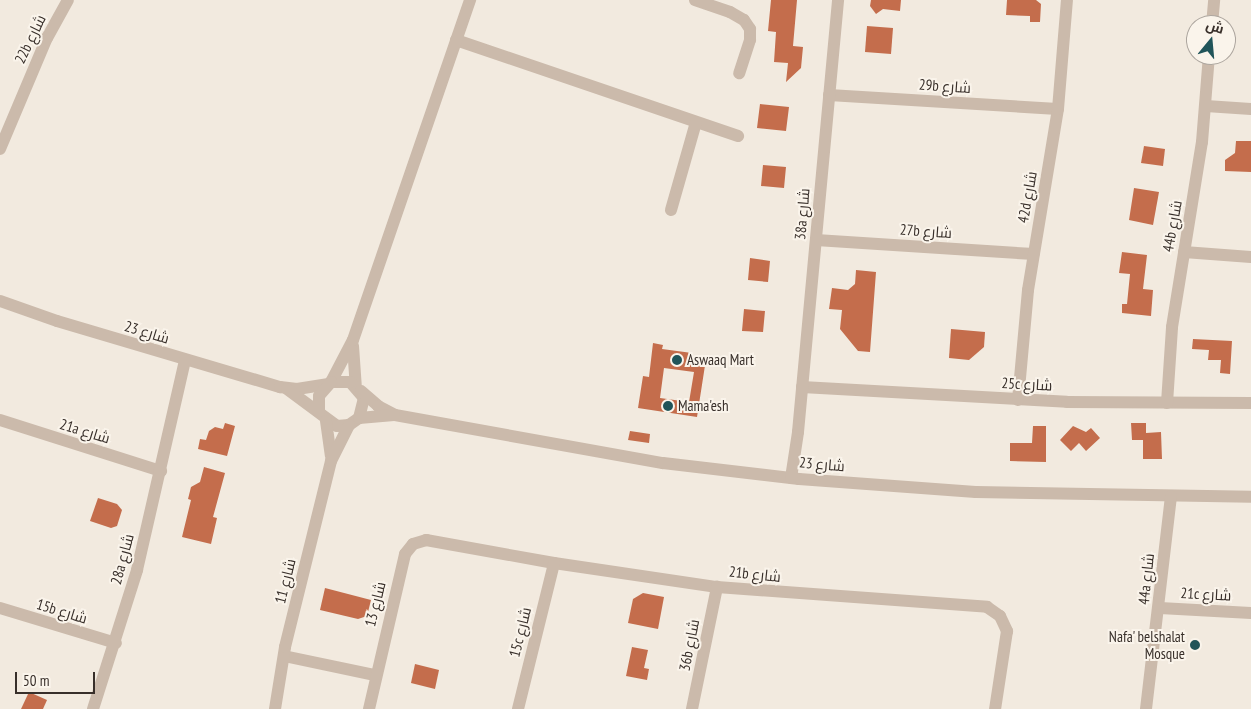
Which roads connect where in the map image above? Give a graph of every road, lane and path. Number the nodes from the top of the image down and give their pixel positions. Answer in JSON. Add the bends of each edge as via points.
{"nodes":[{"id":1,"x":68,"y":0,"type":"edge"},
{"id":2,"x":470,"y":0,"type":"edge"},
{"id":3,"x":695,"y":0,"type":"edge"},
{"id":4,"x":838,"y":0,"type":"edge"},
{"id":5,"x":1067,"y":0,"type":"edge"},
{"id":6,"x":1214,"y":0,"type":"edge"},
{"id":7,"x":1213,"y":15,"type":"edge"},
{"id":8,"x":456,"y":40,"type":"junction"},
{"id":9,"x":1209,"y":65,"type":"edge"},
{"id":10,"x":739,"y":73,"type":"dead end"},
{"id":11,"x":830,"y":95,"type":"junction"},
{"id":12,"x":1206,"y":106,"type":"junction"},
{"id":13,"x":1058,"y":109,"type":"junction"},
{"id":14,"x":1251,"y":109,"type":"edge"},
{"id":15,"x":696,"y":122,"type":"junction"},
{"id":16,"x":738,"y":136,"type":"dead end"},
{"id":17,"x":0,"y":149,"type":"edge"},
{"id":18,"x":671,"y":210,"type":"dead end"},
{"id":19,"x":816,"y":240,"type":"junction"},
{"id":20,"x":1184,"y":252,"type":"junction"},
{"id":21,"x":1034,"y":254,"type":"junction"},
{"id":22,"x":1251,"y":256,"type":"edge"},
{"id":23,"x":0,"y":301,"type":"edge"},
{"id":24,"x":353,"y":340,"type":"junction"},
{"id":25,"x":190,"y":361,"type":"junction"},
{"id":26,"x":330,"y":383,"type":"junction"},
{"id":27,"x":802,"y":387,"type":"junction"},
{"id":28,"x":358,"y":388,"type":"junction"},
{"id":29,"x":287,"y":389,"type":"junction"},
{"id":30,"x":1018,"y":400,"type":"junction"},
{"id":31,"x":1167,"y":402,"type":"junction"},
{"id":32,"x":1251,"y":403,"type":"edge"},
{"id":33,"x":395,"y":415,"type":"junction"},
{"id":34,"x":323,"y":416,"type":"junction"},
{"id":35,"x":0,"y":420,"type":"edge"},
{"id":36,"x":354,"y":422,"type":"junction"},
{"id":37,"x":331,"y":461,"type":"junction"},
{"id":38,"x":162,"y":470,"type":"junction"},
{"id":39,"x":795,"y":478,"type":"junction"},
{"id":40,"x":1167,"y":496,"type":"junction"},
{"id":41,"x":1251,"y":497,"type":"edge"},
{"id":42,"x":413,"y":544,"type":"joint"},
{"id":43,"x":554,"y":563,"type":"junction"},
{"id":44,"x":717,"y":586,"type":"junction"},
{"id":45,"x":0,"y":608,"type":"edge"},
{"id":46,"x":1160,"y":608,"type":"junction"},
{"id":47,"x":1251,"y":613,"type":"edge"},
{"id":48,"x":116,"y":644,"type":"junction"},
{"id":49,"x":285,"y":652,"type":"junction"},
{"id":50,"x":375,"y":675,"type":"junction"},
{"id":51,"x":93,"y":709,"type":"edge"},
{"id":52,"x":275,"y":709,"type":"edge"},
{"id":53,"x":369,"y":709,"type":"edge"},
{"id":54,"x":518,"y":709,"type":"edge"},
{"id":55,"x":692,"y":709,"type":"edge"},
{"id":56,"x":995,"y":709,"type":"edge"},
{"id":57,"x":1146,"y":709,"type":"edge"}],
"edges":[{"from":1,"to":17,"type":"street","name":"22b شارع"},
{"from":2,"to":8,"type":"street"},
{"from":3,"to":10,"type":"street","via":[[730,12],[744,20],[750,29],[750,40]]},
{"from":4,"to":11,"type":"street","name":"38a شارع"},
{"from":5,"to":13,"type":"street","name":"42d شارع"},
{"from":6,"to":7,"type":"street"},
{"from":8,"to":15,"type":"street"},
{"from":8,"to":24,"type":"street"},
{"from":9,"to":12,"type":"street","name":"44b شارع"},
{"from":11,"to":13,"type":"street","name":"29b شارع"},
{"from":11,"to":19,"type":"street","name":"38a شارع"},
{"from":12,"to":14,"type":"street"},
{"from":12,"to":20,"type":"street","name":"44b شارع"},
{"from":13,"to":21,"type":"street","name":"42d شارع"},
{"from":15,"to":16,"type":"street"},
{"from":15,"to":18,"type":"street"},
{"from":19,"to":21,"type":"street","name":"27b شارع"},
{"from":19,"to":27,"type":"street","name":"38a شارع"},
{"from":20,"to":22,"type":"street"},
{"from":20,"to":31,"type":"street","name":"44b شارع","via":[[1172,327]]},
{"from":21,"to":30,"type":"street","name":"42d شارع"},
{"from":23,"to":25,"type":"street","name":"شارع 23"},
{"from":24,"to":26,"type":"street"},
{"from":24,"to":28,"type":"street"},
{"from":25,"to":29,"type":"street","name":"شارع 23"},
{"from":25,"to":38,"type":"street","name":"28a شارع"},
{"from":26,"to":28,"type":"street","via":[[344,380]]},
{"from":26,"to":29,"type":"street","name":"شارع 23"},
{"from":26,"to":34,"type":"street","via":[[319,396]]},
{"from":27,"to":30,"type":"street","name":"25c شارع"},
{"from":27,"to":39,"type":"street","name":"38a شارع"},
{"from":28,"to":33,"type":"street","name":"شارع 23","via":[[378,406]]},
{"from":28,"to":36,"type":"street","via":[[364,405]]},
{"from":29,"to":34,"type":"street","name":"شارع 23"},
{"from":30,"to":31,"type":"street","name":"25c شارع"},
{"from":31,"to":32,"type":"street","name":"25c شارع"},
{"from":33,"to":36,"type":"street","name":"شارع 23"},
{"from":33,"to":39,"type":"street","name":"شارع 23","via":[[597,453]]},
{"from":34,"to":36,"type":"street","via":[[337,426]]},
{"from":34,"to":37,"type":"street","name":"شارع 11"},
{"from":35,"to":38,"type":"street","name":"21a شارع"},
{"from":36,"to":37,"type":"street","name":"شارع 11"},
{"from":37,"to":49,"type":"street","name":"شارع 11"},
{"from":38,"to":48,"type":"street","name":"28a شارع"},
{"from":39,"to":40,"type":"street","name":"شارع 23","via":[[976,492]]},
{"from":40,"to":41,"type":"street","name":"شارع 23"},
{"from":40,"to":46,"type":"street","name":"44a شارع"},
{"from":42,"to":43,"type":"street","name":"21b شارع","via":[[434,541]]},
{"from":42,"to":50,"type":"street","name":"شارع 13","via":[[403,560]]},
{"from":43,"to":44,"type":"street","name":"21b شارع"},
{"from":43,"to":54,"type":"street","name":"15c شارع"},
{"from":44,"to":55,"type":"street","name":"36b شارع"},
{"from":44,"to":56,"type":"street","name":"21b شارع","via":[[987,607],[1000,616],[1007,631]]},
{"from":45,"to":48,"type":"street","name":"15b شارع"},
{"from":46,"to":47,"type":"street","name":"21c شارع"},
{"from":46,"to":57,"type":"street","name":"44a شارع"},
{"from":48,"to":51,"type":"street","name":"28a شارع"},
{"from":49,"to":50,"type":"street"},
{"from":49,"to":52,"type":"street","name":"شارع 11"},
{"from":50,"to":53,"type":"street","name":"شارع 13"}]}
